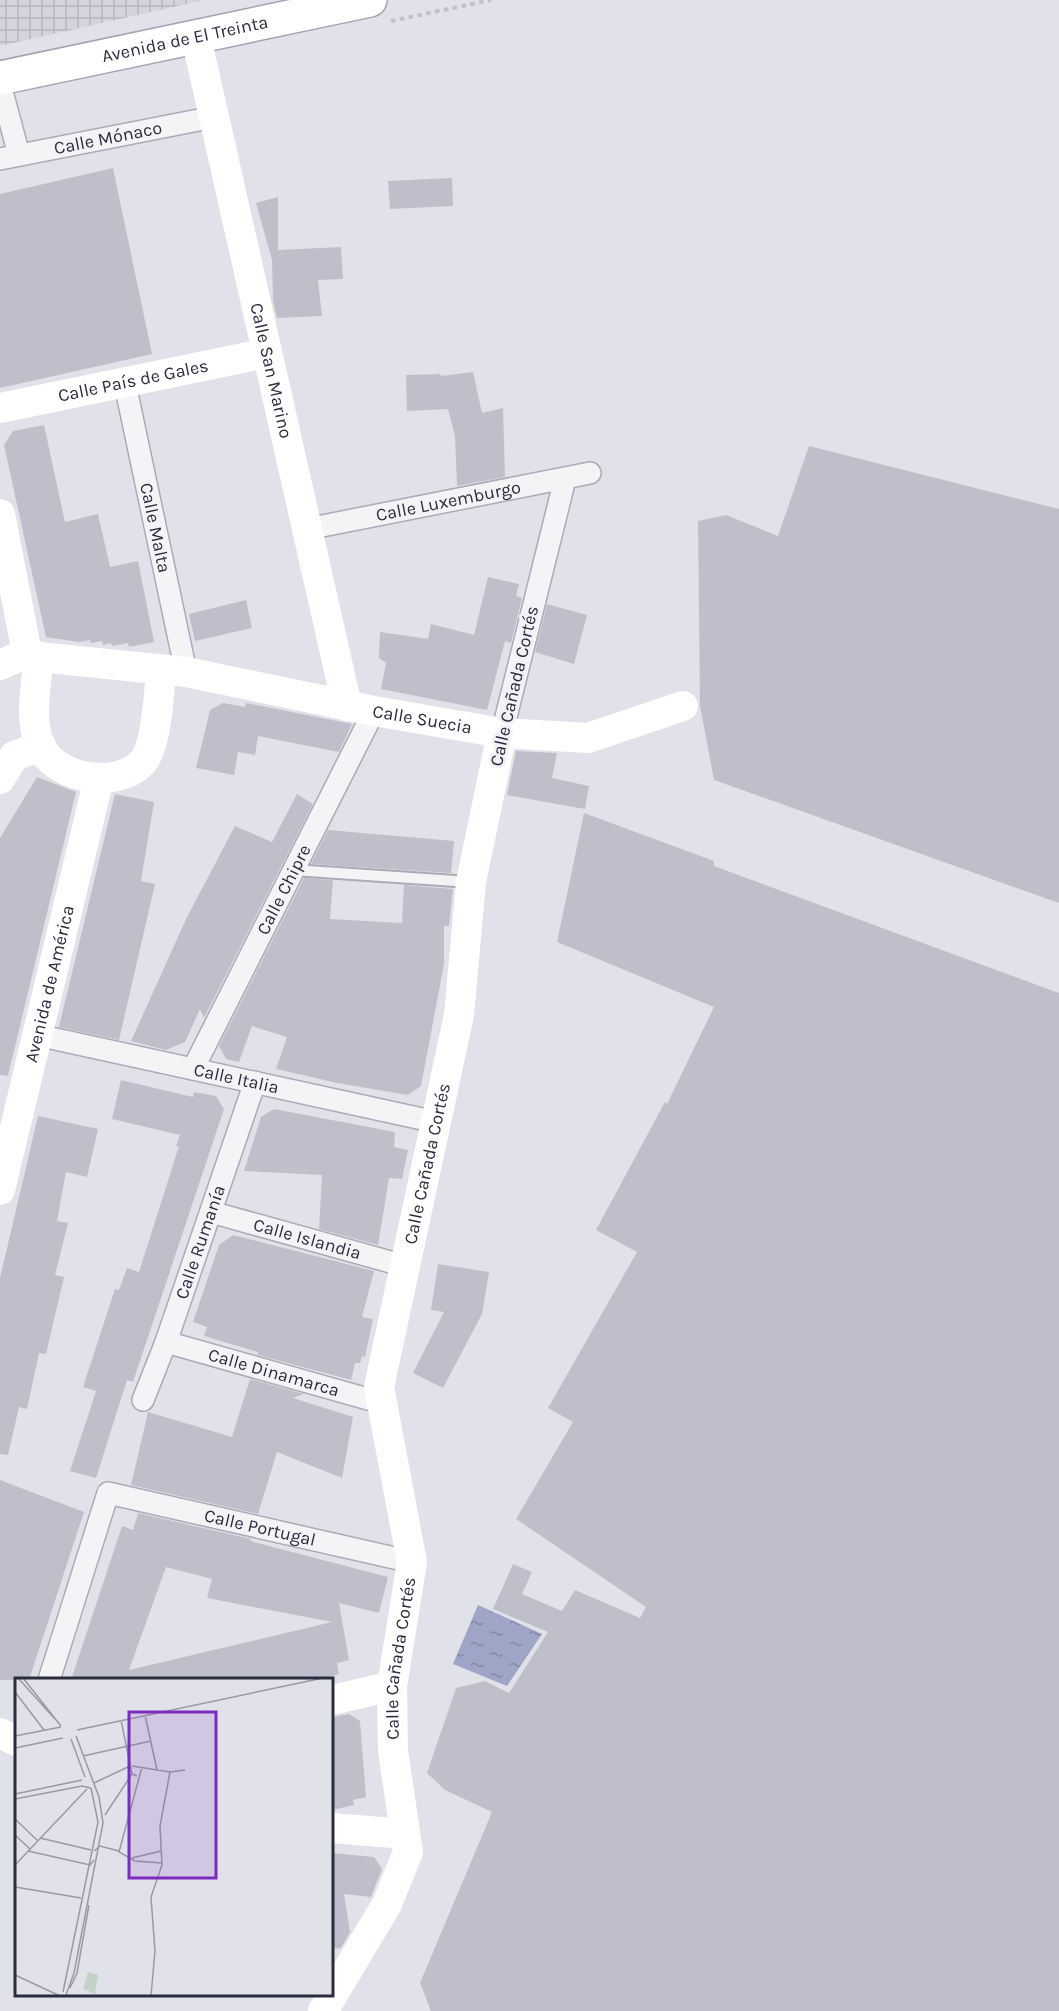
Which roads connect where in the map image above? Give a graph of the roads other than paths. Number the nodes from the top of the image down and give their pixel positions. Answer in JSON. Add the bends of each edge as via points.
{"nodes":[{"id":1,"x":370,"y":0,"type":"edge"},
{"id":2,"x":196,"y":37,"type":"junction"},
{"id":3,"x":0,"y":78,"type":"edge"},
{"id":4,"x":0,"y":84,"type":"edge"},
{"id":5,"x":214,"y":117,"type":"junction"},
{"id":6,"x":9,"y":157,"type":"edge"},
{"id":7,"x":267,"y":353,"type":"junction"},
{"id":8,"x":125,"y":384,"type":"junction"},
{"id":9,"x":0,"y":408,"type":"edge"},
{"id":10,"x":590,"y":473,"type":"dead end"},
{"id":11,"x":564,"y":478,"type":"junction"},
{"id":12,"x":0,"y":514,"type":"edge"},
{"id":13,"x":307,"y":530,"type":"junction"},
{"id":14,"x":33,"y":655,"type":"junction"},
{"id":15,"x":0,"y":665,"type":"edge"},
{"id":16,"x":173,"y":671,"type":"junction"},
{"id":17,"x":683,"y":706,"type":"dead end"},
{"id":18,"x":360,"y":709,"type":"junction"},
{"id":19,"x":502,"y":733,"type":"junction"},
{"id":20,"x":41,"y":746,"type":"junction"},
{"id":21,"x":99,"y":778,"type":"junction"},
{"id":22,"x":0,"y":779,"type":"edge"},
{"id":23,"x":293,"y":870,"type":"junction"},
{"id":24,"x":471,"y":882,"type":"junction"},
{"id":25,"x":37,"y":1035,"type":"junction"},
{"id":26,"x":193,"y":1069,"type":"junction"},
{"id":27,"x":255,"y":1082,"type":"junction"},
{"id":28,"x":436,"y":1122,"type":"junction"},
{"id":29,"x":0,"y":1190,"type":"edge"},
{"id":30,"x":211,"y":1212,"type":"junction"},
{"id":31,"x":405,"y":1266,"type":"junction"},
{"id":32,"x":166,"y":1342,"type":"junction"},
{"id":33,"x":143,"y":1400,"type":"dead end"},
{"id":34,"x":382,"y":1403,"type":"junction"},
{"id":35,"x":412,"y":1562,"type":"junction"},
{"id":36,"x":50,"y":1678,"type":"edge"},
{"id":37,"x":392,"y":1686,"type":"junction"},
{"id":38,"x":333,"y":1700,"type":"edge"},
{"id":39,"x":0,"y":1733,"type":"edge"},
{"id":40,"x":15,"y":1740,"type":"edge"},
{"id":41,"x":333,"y":1828,"type":"edge"},
{"id":42,"x":407,"y":1843,"type":"junction"},
{"id":43,"x":333,"y":1994,"type":"edge"},
{"id":44,"x":332,"y":1996,"type":"edge"},
{"id":45,"x":323,"y":2011,"type":"edge"}],
"edges":[{"from":1,"to":2,"type":"main road","name":"Avenida de El Treinta"},
{"from":2,"to":3,"type":"main road","name":"Avenida de El Treinta"},
{"from":2,"to":5,"type":"street","name":"Calle San Marino"},
{"from":4,"to":6,"type":"street"},
{"from":5,"to":6,"type":"street","name":"Calle Mónaco"},
{"from":5,"to":7,"type":"street","name":"Calle San Marino"},
{"from":7,"to":8,"type":"street","name":"Calle País de Gales"},
{"from":7,"to":13,"type":"street","name":"Calle San Marino"},
{"from":8,"to":9,"type":"street","name":"Calle País de Gales"},
{"from":8,"to":16,"type":"street","name":"Calle Malta"},
{"from":10,"to":11,"type":"street","name":"Calle Luxemburgo"},
{"from":11,"to":13,"type":"street","name":"Calle Luxemburgo"},
{"from":11,"to":19,"type":"street","name":"Calle Cañada Cortés"},
{"from":12,"to":14,"type":"street"},
{"from":13,"to":18,"type":"street","name":"Calle San Marino"},
{"from":14,"to":15,"type":"street"},
{"from":14,"to":16,"type":"street","name":"Calle Suecia"},
{"from":14,"to":20,"type":"street","via":[[36,726]]},
{"from":16,"to":18,"type":"street","name":"Calle Suecia"},
{"from":16,"to":21,"type":"street","via":[[142,764],[122,774]]},
{"from":17,"to":19,"type":"street","name":"Calle Suecia","via":[[588,738]]},
{"from":18,"to":19,"type":"street","name":"Calle Suecia"},
{"from":18,"to":23,"type":"street","name":"Calle Chipre"},
{"from":19,"to":24,"type":"street","name":"Calle Cañada Cortés"},
{"from":20,"to":21,"type":"street","via":[[66,769]]},
{"from":20,"to":22,"type":"street","via":[[14,756]]},
{"from":21,"to":25,"type":"street","name":"Avenida de América"},
{"from":23,"to":24,"type":"lane"},
{"from":23,"to":26,"type":"street","name":"Calle Chipre"},
{"from":24,"to":28,"type":"street","name":"Calle Cañada Cortés","via":[[459,1015]]},
{"from":25,"to":26,"type":"street","name":"Calle Italia"},
{"from":25,"to":29,"type":"street","name":"Avenida de América"},
{"from":26,"to":27,"type":"street","name":"Calle Italia"},
{"from":27,"to":28,"type":"street","name":"Calle Italia"},
{"from":27,"to":30,"type":"street","name":"Calle Rumanía"},
{"from":28,"to":31,"type":"street","name":"Calle Cañada Cortés"},
{"from":30,"to":31,"type":"street","name":"Calle Islandia"},
{"from":30,"to":32,"type":"street","name":"Calle Rumanía"},
{"from":31,"to":34,"type":"street","name":"Calle Cañada Cortés","via":[[379,1387]]},
{"from":32,"to":33,"type":"street","name":"Calle Rumanía"},
{"from":32,"to":34,"type":"street","name":"Calle Dinamarca"},
{"from":34,"to":35,"type":"street","name":"Calle Cañada Cortés"},
{"from":35,"to":36,"type":"street","name":"Calle Portugal","via":[[108,1493]]},
{"from":35,"to":37,"type":"street","name":"Calle Cañada Cortés"},
{"from":37,"to":38,"type":"street"},
{"from":37,"to":42,"type":"street","name":"Calle Cañada Cortés","via":[[393,1751]]},
{"from":39,"to":40,"type":"street"},
{"from":41,"to":42,"type":"street"},
{"from":42,"to":43,"type":"street","via":[[387,1904]]},
{"from":44,"to":45,"type":"street"}]}
